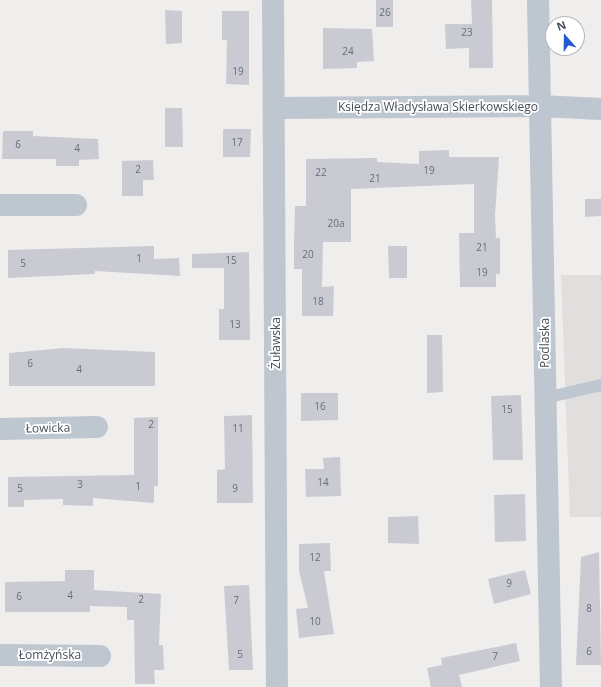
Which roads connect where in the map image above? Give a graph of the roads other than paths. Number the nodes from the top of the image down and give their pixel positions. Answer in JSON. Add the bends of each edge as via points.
{"nodes":[{"id":1,"x":273,"y":0,"type":"edge"},
{"id":2,"x":538,"y":0,"type":"edge"},
{"id":3,"x":540,"y":106,"type":"junction"},
{"id":4,"x":274,"y":108,"type":"junction"},
{"id":5,"x":601,"y":109,"type":"edge"},
{"id":6,"x":0,"y":205,"type":"edge"},
{"id":7,"x":76,"y":205,"type":"dead end"},
{"id":8,"x":601,"y":385,"type":"edge"},
{"id":9,"x":545,"y":398,"type":"junction"},
{"id":10,"x":97,"y":427,"type":"dead end"},
{"id":11,"x":0,"y":429,"type":"edge"},
{"id":12,"x":0,"y":655,"type":"edge"},
{"id":13,"x":100,"y":656,"type":"dead end"},
{"id":14,"x":277,"y":687,"type":"edge"},
{"id":15,"x":551,"y":687,"type":"edge"}],
"edges":[{"from":1,"to":4,"type":"street","name":"Żuławska"},
{"from":2,"to":3,"type":"street","name":"Podlaska"},
{"from":3,"to":4,"type":"street","name":"Księdza Władysława Skierkowskiego"},
{"from":3,"to":5,"type":"street","name":"Księdza Władysława Skierkowskiego"},
{"from":3,"to":9,"type":"street","name":"Podlaska"},
{"from":4,"to":14,"type":"street","name":"Żuławska"},
{"from":6,"to":7,"type":"street"},
{"from":8,"to":9,"type":"lane"},
{"from":9,"to":15,"type":"street","name":"Podlaska"},
{"from":10,"to":11,"type":"street","name":"Łowicka"},
{"from":12,"to":13,"type":"street","name":"Łomżyńska"}]}
